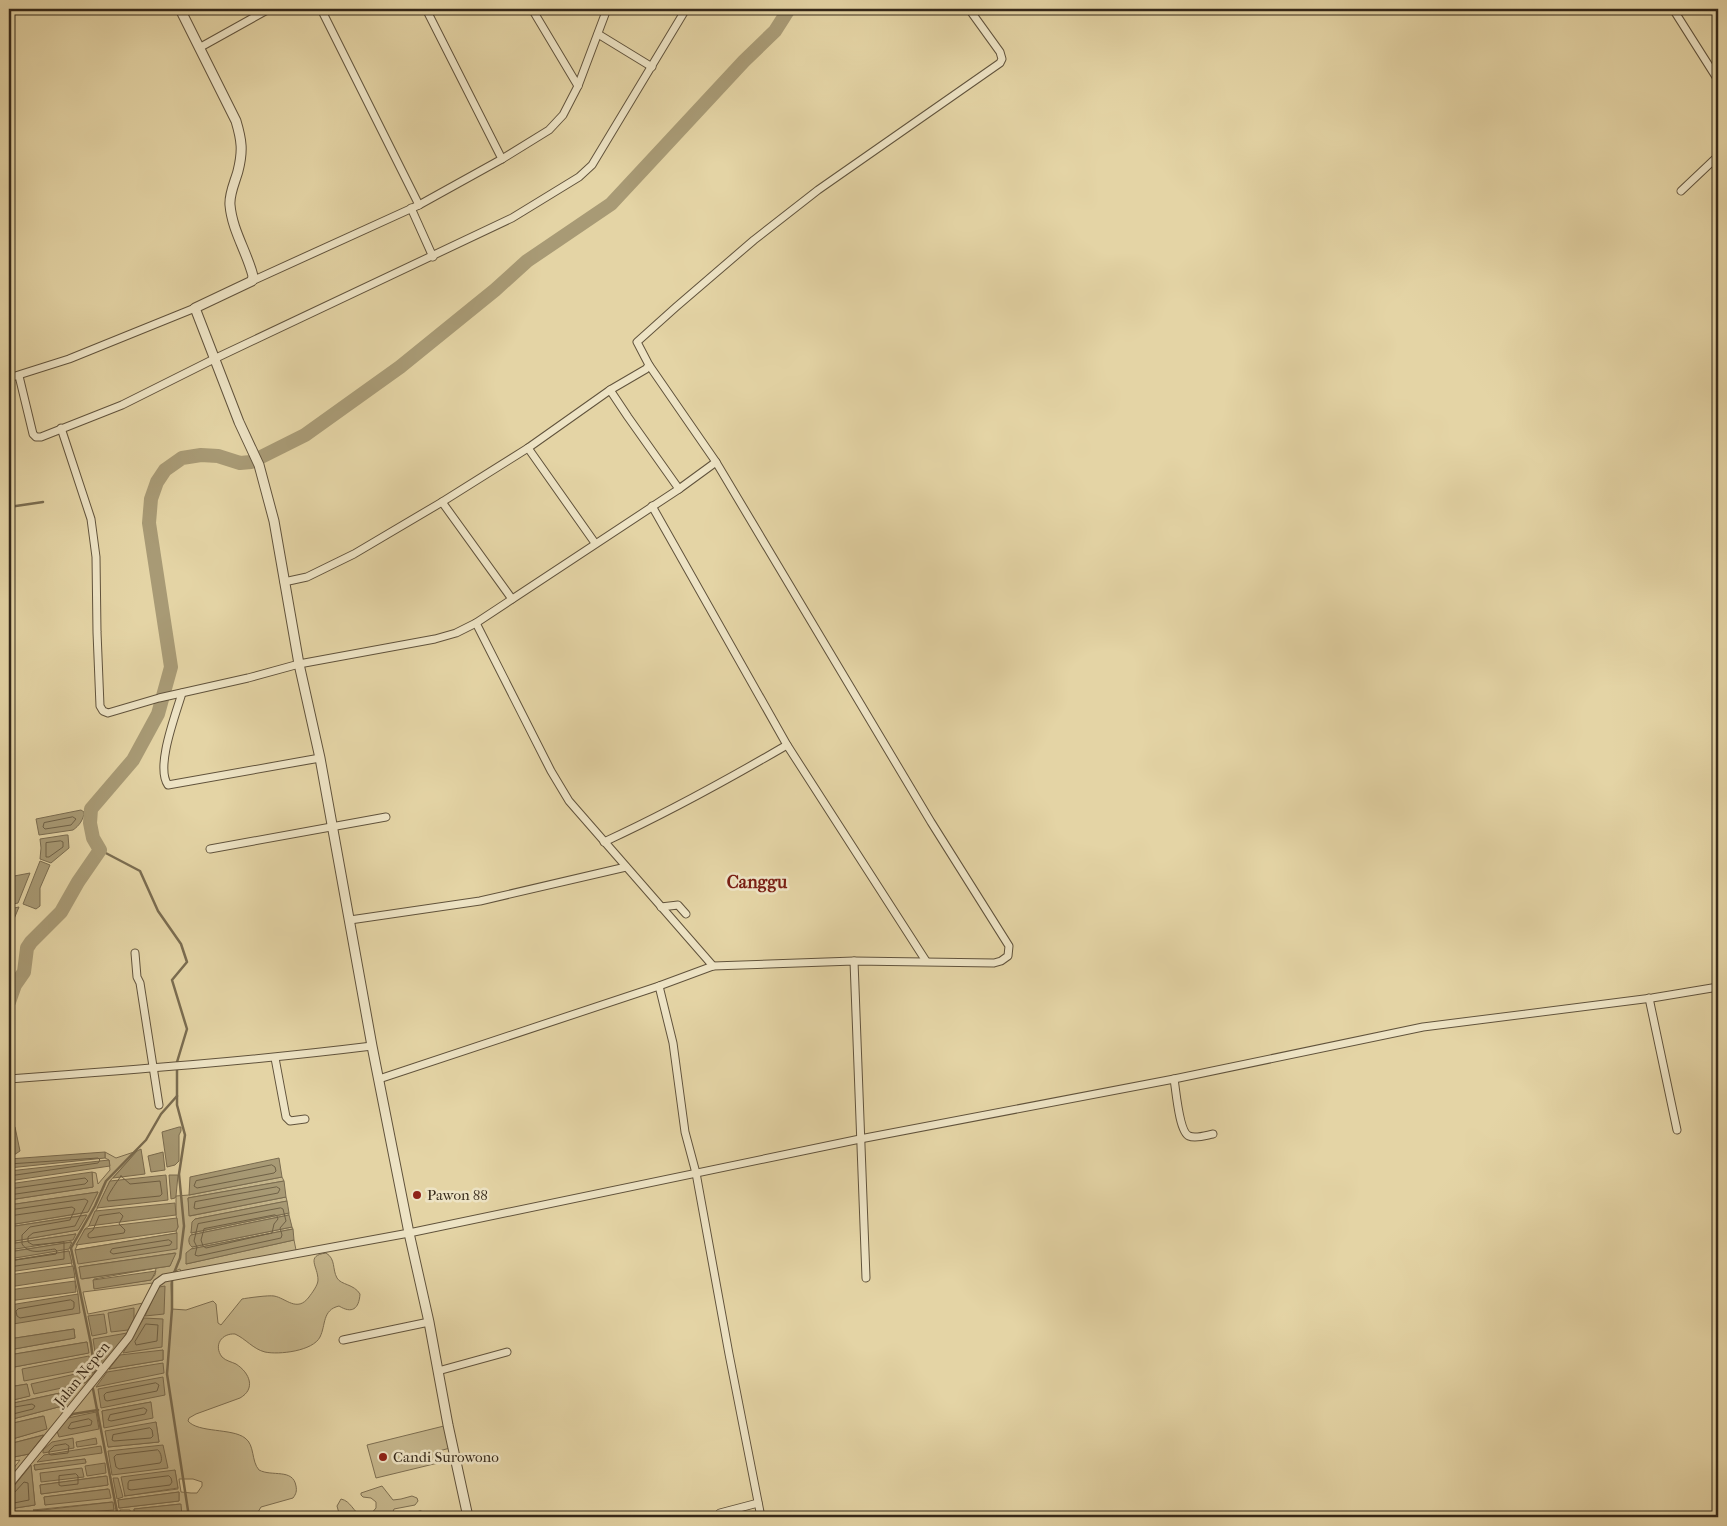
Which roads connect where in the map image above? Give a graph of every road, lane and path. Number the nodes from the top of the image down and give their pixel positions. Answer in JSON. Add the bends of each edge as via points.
{"nodes":[{"id":1,"x":180,"y":9,"type":"edge"},
{"id":2,"x":269,"y":9,"type":"edge"},
{"id":3,"x":322,"y":9,"type":"edge"},
{"id":4,"x":426,"y":9,"type":"edge"},
{"id":5,"x":532,"y":9,"type":"edge"},
{"id":6,"x":607,"y":9,"type":"edge"},
{"id":7,"x":686,"y":9,"type":"edge"},
{"id":8,"x":969,"y":9,"type":"edge"},
{"id":9,"x":1673,"y":9,"type":"edge"},
{"id":10,"x":598,"y":34,"type":"junction"},
{"id":11,"x":199,"y":48,"type":"junction"},
{"id":12,"x":652,"y":67,"type":"junction"},
{"id":13,"x":1718,"y":80,"type":"edge"},
{"id":14,"x":578,"y":86,"type":"junction"},
{"id":15,"x":1718,"y":156,"type":"edge"},
{"id":16,"x":502,"y":159,"type":"junction"},
{"id":17,"x":1681,"y":191,"type":"dead end"},
{"id":18,"x":415,"y":207,"type":"junction"},
{"id":19,"x":433,"y":257,"type":"junction"},
{"id":20,"x":252,"y":281,"type":"junction"},
{"id":21,"x":195,"y":308,"type":"junction"},
{"id":22,"x":214,"y":359,"type":"junction"},
{"id":23,"x":649,"y":365,"type":"junction"},
{"id":24,"x":19,"y":376,"type":"junction"},
{"id":25,"x":9,"y":378,"type":"edge"},
{"id":26,"x":610,"y":390,"type":"junction"},
{"id":27,"x":62,"y":428,"type":"junction"},
{"id":28,"x":528,"y":448,"type":"junction"},
{"id":29,"x":716,"y":462,"type":"junction"},
{"id":30,"x":679,"y":489,"type":"junction"},
{"id":31,"x":442,"y":502,"type":"junction"},
{"id":32,"x":652,"y":506,"type":"junction"},
{"id":33,"x":595,"y":544,"type":"junction"},
{"id":34,"x":284,"y":582,"type":"junction"},
{"id":35,"x":512,"y":599,"type":"junction"},
{"id":36,"x":476,"y":623,"type":"junction"},
{"id":37,"x":299,"y":664,"type":"junction"},
{"id":38,"x":179,"y":694,"type":"junction"},
{"id":39,"x":788,"y":745,"type":"junction"},
{"id":40,"x":320,"y":758,"type":"junction"},
{"id":41,"x":386,"y":817,"type":"dead end"},
{"id":42,"x":333,"y":828,"type":"junction"},
{"id":43,"x":604,"y":842,"type":"junction"},
{"id":44,"x":210,"y":849,"type":"dead end"},
{"id":45,"x":626,"y":868,"type":"junction"},
{"id":46,"x":661,"y":907,"type":"junction"},
{"id":47,"x":686,"y":914,"type":"dead end"},
{"id":48,"x":350,"y":920,"type":"junction"},
{"id":49,"x":135,"y":953,"type":"dead end"},
{"id":50,"x":854,"y":961,"type":"junction"},
{"id":51,"x":926,"y":961,"type":"junction"},
{"id":52,"x":713,"y":966,"type":"junction"},
{"id":53,"x":660,"y":986,"type":"junction"},
{"id":54,"x":1718,"y":987,"type":"edge"},
{"id":55,"x":1649,"y":998,"type":"junction"},
{"id":56,"x":372,"y":1046,"type":"junction"},
{"id":57,"x":274,"y":1058,"type":"junction"},
{"id":58,"x":153,"y":1069,"type":"junction"},
{"id":59,"x":9,"y":1079,"type":"edge"},
{"id":60,"x":379,"y":1079,"type":"junction"},
{"id":61,"x":1174,"y":1079,"type":"junction"},
{"id":62,"x":159,"y":1105,"type":"dead end"},
{"id":63,"x":305,"y":1119,"type":"dead end"},
{"id":64,"x":1677,"y":1130,"type":"dead end"},
{"id":65,"x":1214,"y":1134,"type":"dead end"},
{"id":66,"x":860,"y":1139,"type":"junction"},
{"id":67,"x":696,"y":1173,"type":"junction"},
{"id":68,"x":409,"y":1233,"type":"junction"},
{"id":69,"x":866,"y":1278,"type":"dead end"},
{"id":70,"x":429,"y":1322,"type":"junction"},
{"id":71,"x":343,"y":1340,"type":"dead end"},
{"id":72,"x":507,"y":1352,"type":"dead end"},
{"id":73,"x":438,"y":1371,"type":"junction"},
{"id":74,"x":9,"y":1485,"type":"edge"},
{"id":75,"x":758,"y":1503,"type":"junction"},
{"id":76,"x":720,"y":1513,"type":"dead end"},
{"id":77,"x":468,"y":1517,"type":"edge"},
{"id":78,"x":761,"y":1517,"type":"edge"}],
"edges":[{"from":1,"to":11,"type":"street"},
{"from":2,"to":11,"type":"street"},
{"from":3,"to":18,"type":"street"},
{"from":4,"to":16,"type":"street"},
{"from":5,"to":14,"type":"street"},
{"from":6,"to":10,"type":"street"},
{"from":7,"to":12,"type":"street"},
{"from":8,"to":23,"type":"street","via":[[1000,52],[1000,63],[818,190],[676,307],[637,342]]},
{"from":9,"to":13,"type":"street"},
{"from":10,"to":12,"type":"street"},
{"from":10,"to":14,"type":"street"},
{"from":11,"to":20,"type":"street","via":[[236,121],[242,141],[230,206],[252,272]]},
{"from":12,"to":19,"type":"street","via":[[592,165],[579,177],[512,218]]},
{"from":14,"to":16,"type":"street","via":[[563,115],[549,130]]},
{"from":15,"to":17,"type":"street"},
{"from":16,"to":18,"type":"street"},
{"from":18,"to":19,"type":"street"},
{"from":18,"to":20,"type":"street"},
{"from":19,"to":22,"type":"street"},
{"from":20,"to":21,"type":"street"},
{"from":21,"to":22,"type":"street"},
{"from":21,"to":24,"type":"street"},
{"from":22,"to":27,"type":"street","via":[[122,405]]},
{"from":22,"to":34,"type":"street","via":[[259,465],[274,521]]},
{"from":23,"to":26,"type":"street"},
{"from":23,"to":29,"type":"street"},
{"from":24,"to":25,"type":"street"},
{"from":24,"to":27,"type":"street","via":[[34,436],[40,437]]},
{"from":26,"to":28,"type":"street"},
{"from":26,"to":30,"type":"street"},
{"from":27,"to":38,"type":"street","via":[[91,519],[96,557],[100,706],[108,713]]},
{"from":28,"to":31,"type":"street"},
{"from":28,"to":33,"type":"street"},
{"from":29,"to":30,"type":"street"},
{"from":29,"to":51,"type":"street","via":[[931,822],[1009,946],[1008,956],[994,963]]},
{"from":30,"to":32,"type":"street"},
{"from":31,"to":34,"type":"street","via":[[354,554],[307,577]]},
{"from":31,"to":35,"type":"street"},
{"from":32,"to":33,"type":"street"},
{"from":32,"to":39,"type":"street"},
{"from":33,"to":35,"type":"street"},
{"from":34,"to":37,"type":"street"},
{"from":35,"to":36,"type":"street"},
{"from":36,"to":37,"type":"street","via":[[436,639]]},
{"from":36,"to":43,"type":"street","via":[[551,772],[569,801]]},
{"from":37,"to":38,"type":"street"},
{"from":37,"to":40,"type":"street"},
{"from":38,"to":40,"type":"street","via":[[164,762],[164,777],[168,785]]},
{"from":39,"to":43,"type":"street"},
{"from":39,"to":51,"type":"street"},
{"from":40,"to":42,"type":"street"},
{"from":41,"to":42,"type":"street"},
{"from":42,"to":44,"type":"street"},
{"from":42,"to":48,"type":"street"},
{"from":43,"to":45,"type":"street"},
{"from":45,"to":46,"type":"street"},
{"from":45,"to":48,"type":"street","via":[[480,901]]},
{"from":46,"to":47,"type":"street","via":[[678,905]]},
{"from":46,"to":52,"type":"street"},
{"from":48,"to":56,"type":"street"},
{"from":49,"to":58,"type":"street"},
{"from":50,"to":51,"type":"street"},
{"from":50,"to":52,"type":"street"},
{"from":50,"to":66,"type":"street"},
{"from":52,"to":53,"type":"street"},
{"from":53,"to":60,"type":"street"},
{"from":53,"to":67,"type":"street","via":[[673,1043],[685,1132]]},
{"from":54,"to":55,"type":"street"},
{"from":55,"to":61,"type":"street","via":[[1423,1027]]},
{"from":55,"to":64,"type":"street"},
{"from":56,"to":57,"type":"street"},
{"from":56,"to":60,"type":"street"},
{"from":57,"to":58,"type":"street"},
{"from":57,"to":63,"type":"street","via":[[286,1117],[290,1121]]},
{"from":58,"to":59,"type":"street"},
{"from":58,"to":62,"type":"street"},
{"from":60,"to":68,"type":"street"},
{"from":61,"to":65,"type":"street","via":[[1185,1133],[1192,1137]]},
{"from":61,"to":66,"type":"street"},
{"from":66,"to":67,"type":"street"},
{"from":66,"to":69,"type":"street"},
{"from":67,"to":68,"type":"street"},
{"from":67,"to":75,"type":"street"},
{"from":68,"to":70,"type":"street"},
{"from":68,"to":74,"type":"street","name":"Jalan Nepen","via":[[171,1276],[158,1282],[129,1337]]},
{"from":70,"to":71,"type":"street"},
{"from":70,"to":73,"type":"street"},
{"from":72,"to":73,"type":"street"},
{"from":73,"to":77,"type":"street"},
{"from":75,"to":76,"type":"street"},
{"from":75,"to":78,"type":"street"}]}
